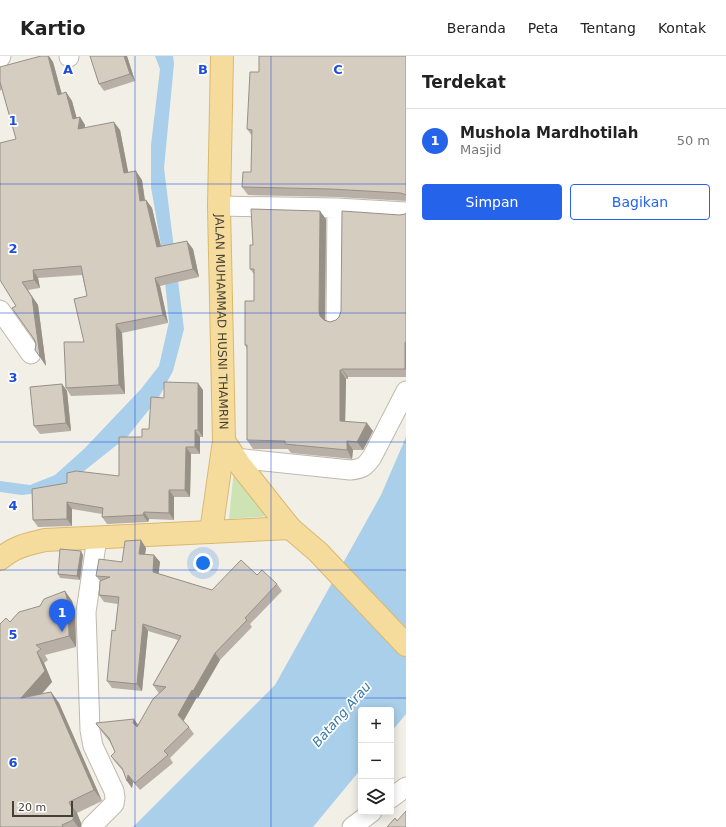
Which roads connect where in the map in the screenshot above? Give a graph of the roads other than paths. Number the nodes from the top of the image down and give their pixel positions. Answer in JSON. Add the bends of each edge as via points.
{"nodes":[{"id":1,"x":222,"y":56,"type":"edge"},
{"id":2,"x":219,"y":206,"type":"junction"},
{"id":3,"x":337,"y":208,"type":"junction"},
{"id":4,"x":406,"y":212,"type":"edge"},
{"id":5,"x":0,"y":310,"type":"edge"},
{"id":6,"x":336,"y":319,"type":"edge"},
{"id":7,"x":31,"y":354,"type":"dead end"},
{"id":8,"x":406,"y":390,"type":"edge"},
{"id":9,"x":229,"y":450,"type":"junction"},
{"id":10,"x":290,"y":528,"type":"junction"},
{"id":11,"x":211,"y":532,"type":"junction"},
{"id":12,"x":96,"y":538,"type":"junction"},
{"id":13,"x":0,"y":559,"type":"edge"},
{"id":14,"x":406,"y":645,"type":"edge"},
{"id":15,"x":406,"y":787,"type":"edge"},
{"id":16,"x":394,"y":796,"type":"edge"},
{"id":17,"x":368,"y":815,"type":"edge"},
{"id":18,"x":91,"y":827,"type":"edge"},
{"id":19,"x":352,"y":827,"type":"edge"}],
"edges":[{"from":1,"to":2,"type":"main road","name":"JALAN MUHAMMAD HUSNI THAMRIN"},
{"from":2,"to":3,"type":"street"},
{"from":2,"to":9,"type":"main road","name":"JALAN MUHAMMAD HUSNI THAMRIN"},
{"from":3,"to":4,"type":"street"},
{"from":3,"to":6,"type":"street"},
{"from":5,"to":7,"type":"street"},
{"from":8,"to":9,"type":"street","via":[[372,457],[360,469],[350,470]]},
{"from":9,"to":10,"type":"main road"},
{"from":9,"to":11,"type":"main road","name":"JALAN MUHAMMAD HUSNI THAMRIN"},
{"from":10,"to":11,"type":"main road"},
{"from":10,"to":14,"type":"main road","via":[[318,552]]},
{"from":11,"to":12,"type":"main road"},
{"from":12,"to":13,"type":"main road","via":[[45,540],[25,544]]},
{"from":12,"to":18,"type":"street","via":[[86,612],[90,730],[93,746],[115,798],[114,804]]},
{"from":15,"to":16,"type":"street"},
{"from":17,"to":19,"type":"street"}]}
